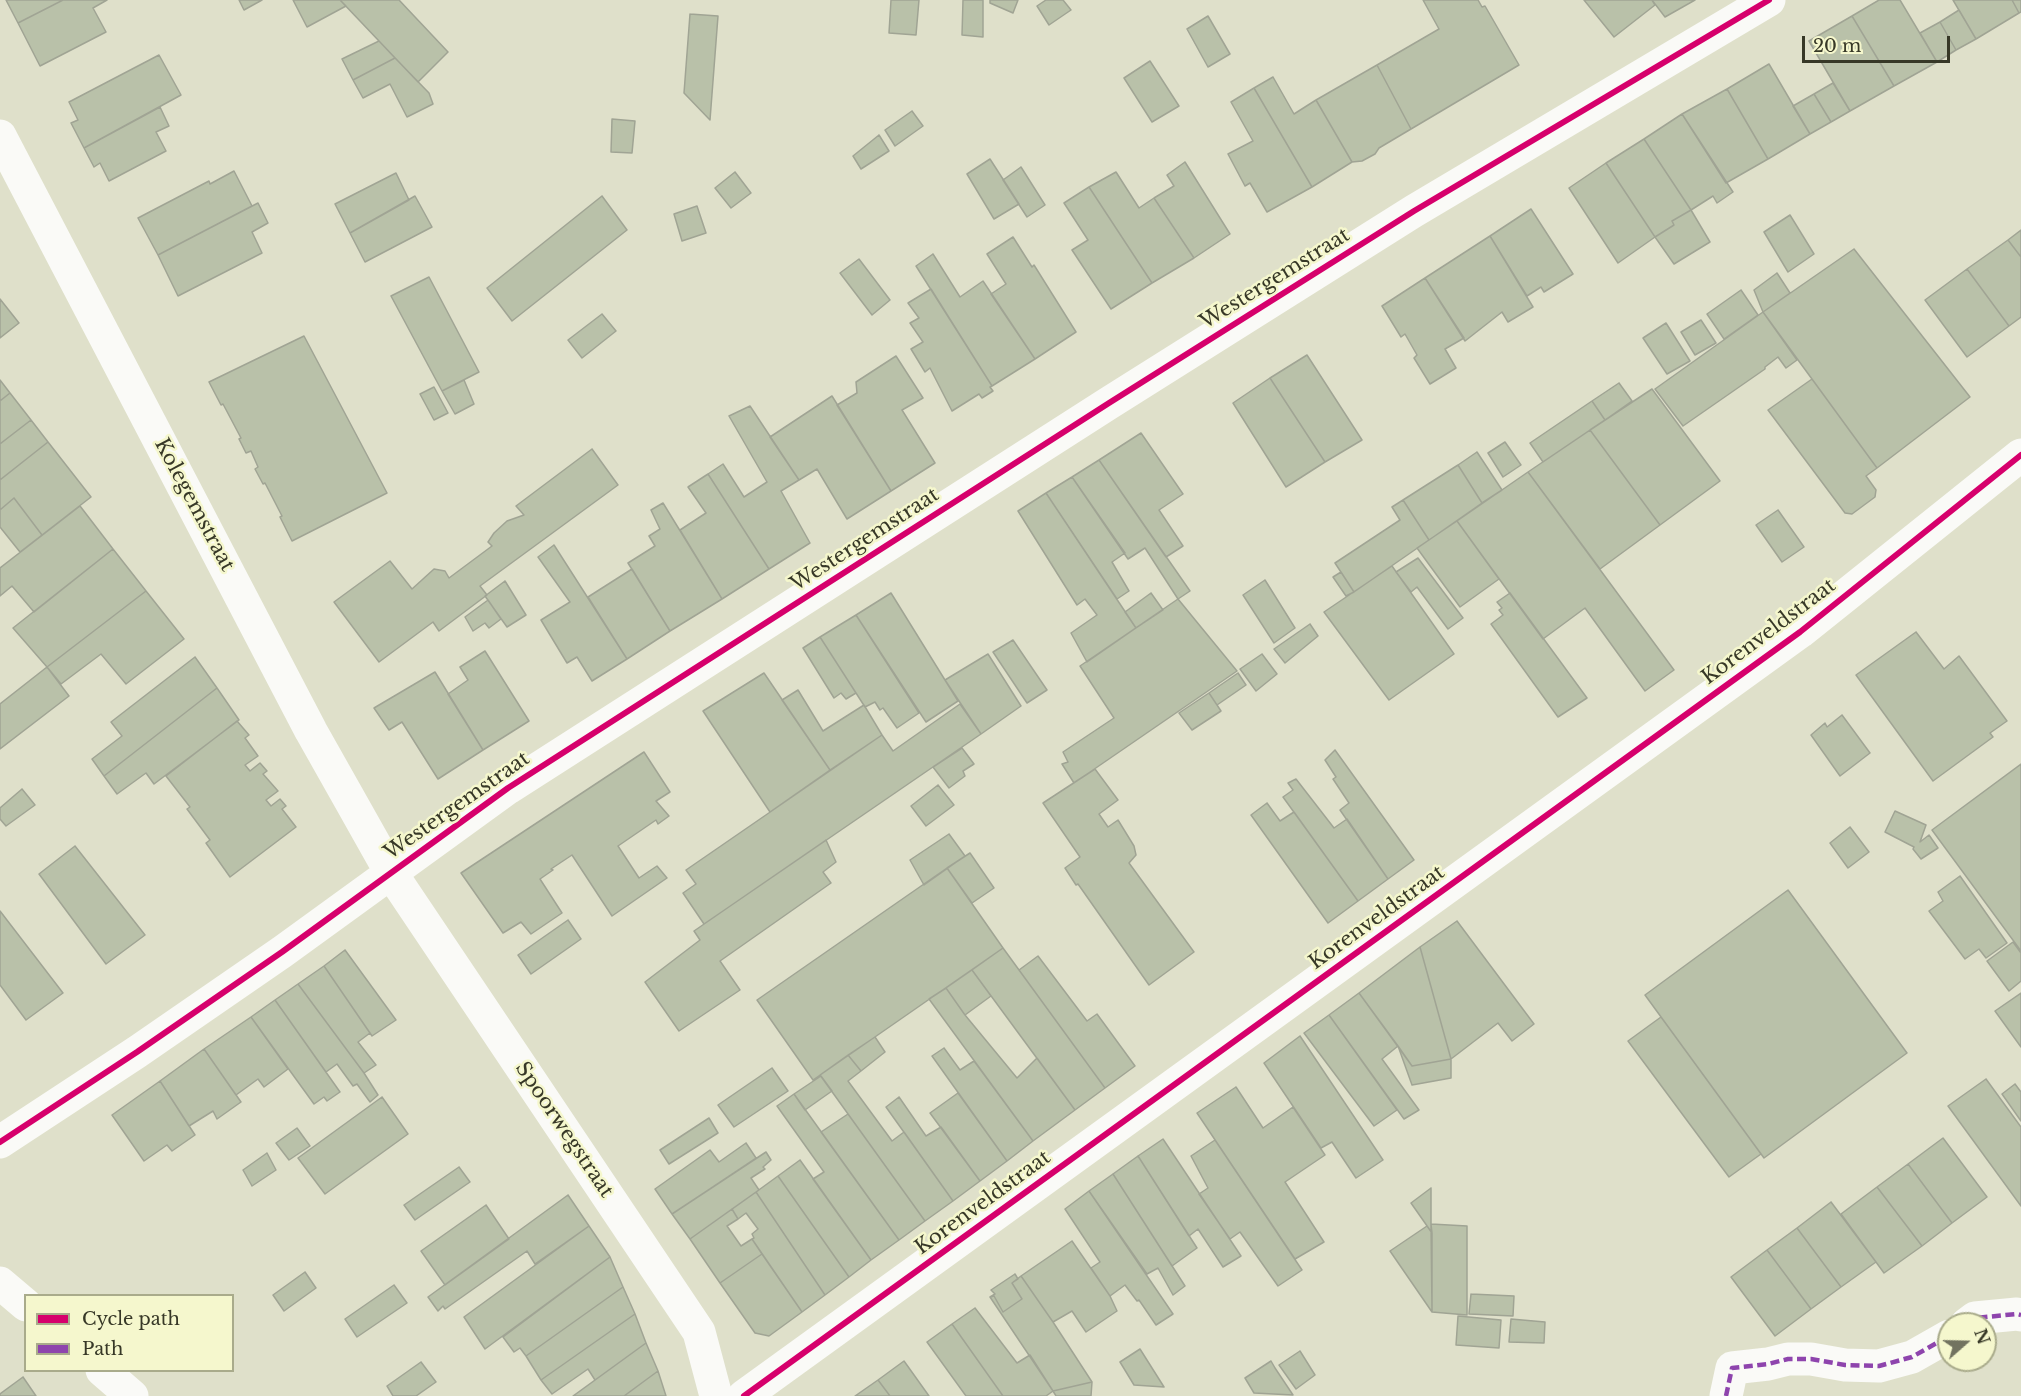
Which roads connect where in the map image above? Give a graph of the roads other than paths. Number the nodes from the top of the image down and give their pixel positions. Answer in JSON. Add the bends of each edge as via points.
{"nodes":[{"id":1,"x":1769,"y":0,"type":"edge"},
{"id":2,"x":0,"y":136,"type":"edge"},
{"id":3,"x":2021,"y":455,"type":"edge"},
{"id":4,"x":391,"y":873,"type":"junction"},
{"id":5,"x":0,"y":1142,"type":"edge"},
{"id":6,"x":0,"y":1283,"type":"edge"},
{"id":7,"x":24,"y":1303,"type":"edge"},
{"id":8,"x":2021,"y":1315,"type":"edge"},
{"id":9,"x":1997,"y":1316,"type":"edge"},
{"id":10,"x":1937,"y":1343,"type":"edge"},
{"id":11,"x":103,"y":1372,"type":"edge"},
{"id":12,"x":1729,"y":1382,"type":"edge"},
{"id":13,"x":132,"y":1396,"type":"edge"},
{"id":14,"x":716,"y":1396,"type":"edge"},
{"id":15,"x":744,"y":1396,"type":"edge"}],
"edges":[{"from":1,"to":4,"type":"street","name":"Westergemstraat","via":[[1414,211],[1109,403],[508,788]]},
{"from":2,"to":4,"type":"street","name":"Kolegemstraat","via":[[311,731]]},
{"from":3,"to":15,"type":"street","name":"Korenveldstraat","via":[[1800,632]]},
{"from":4,"to":5,"type":"street","name":"Westergemstraat","via":[[224,992]]},
{"from":4,"to":14,"type":"street","name":"Spoorwegstraat","via":[[699,1332]]},
{"from":6,"to":7,"type":"street"},
{"from":8,"to":9,"type":"street"},
{"from":10,"to":12,"type":"street","via":[[1912,1358],[1879,1366],[1788,1359]]},
{"from":11,"to":13,"type":"street"}]}
